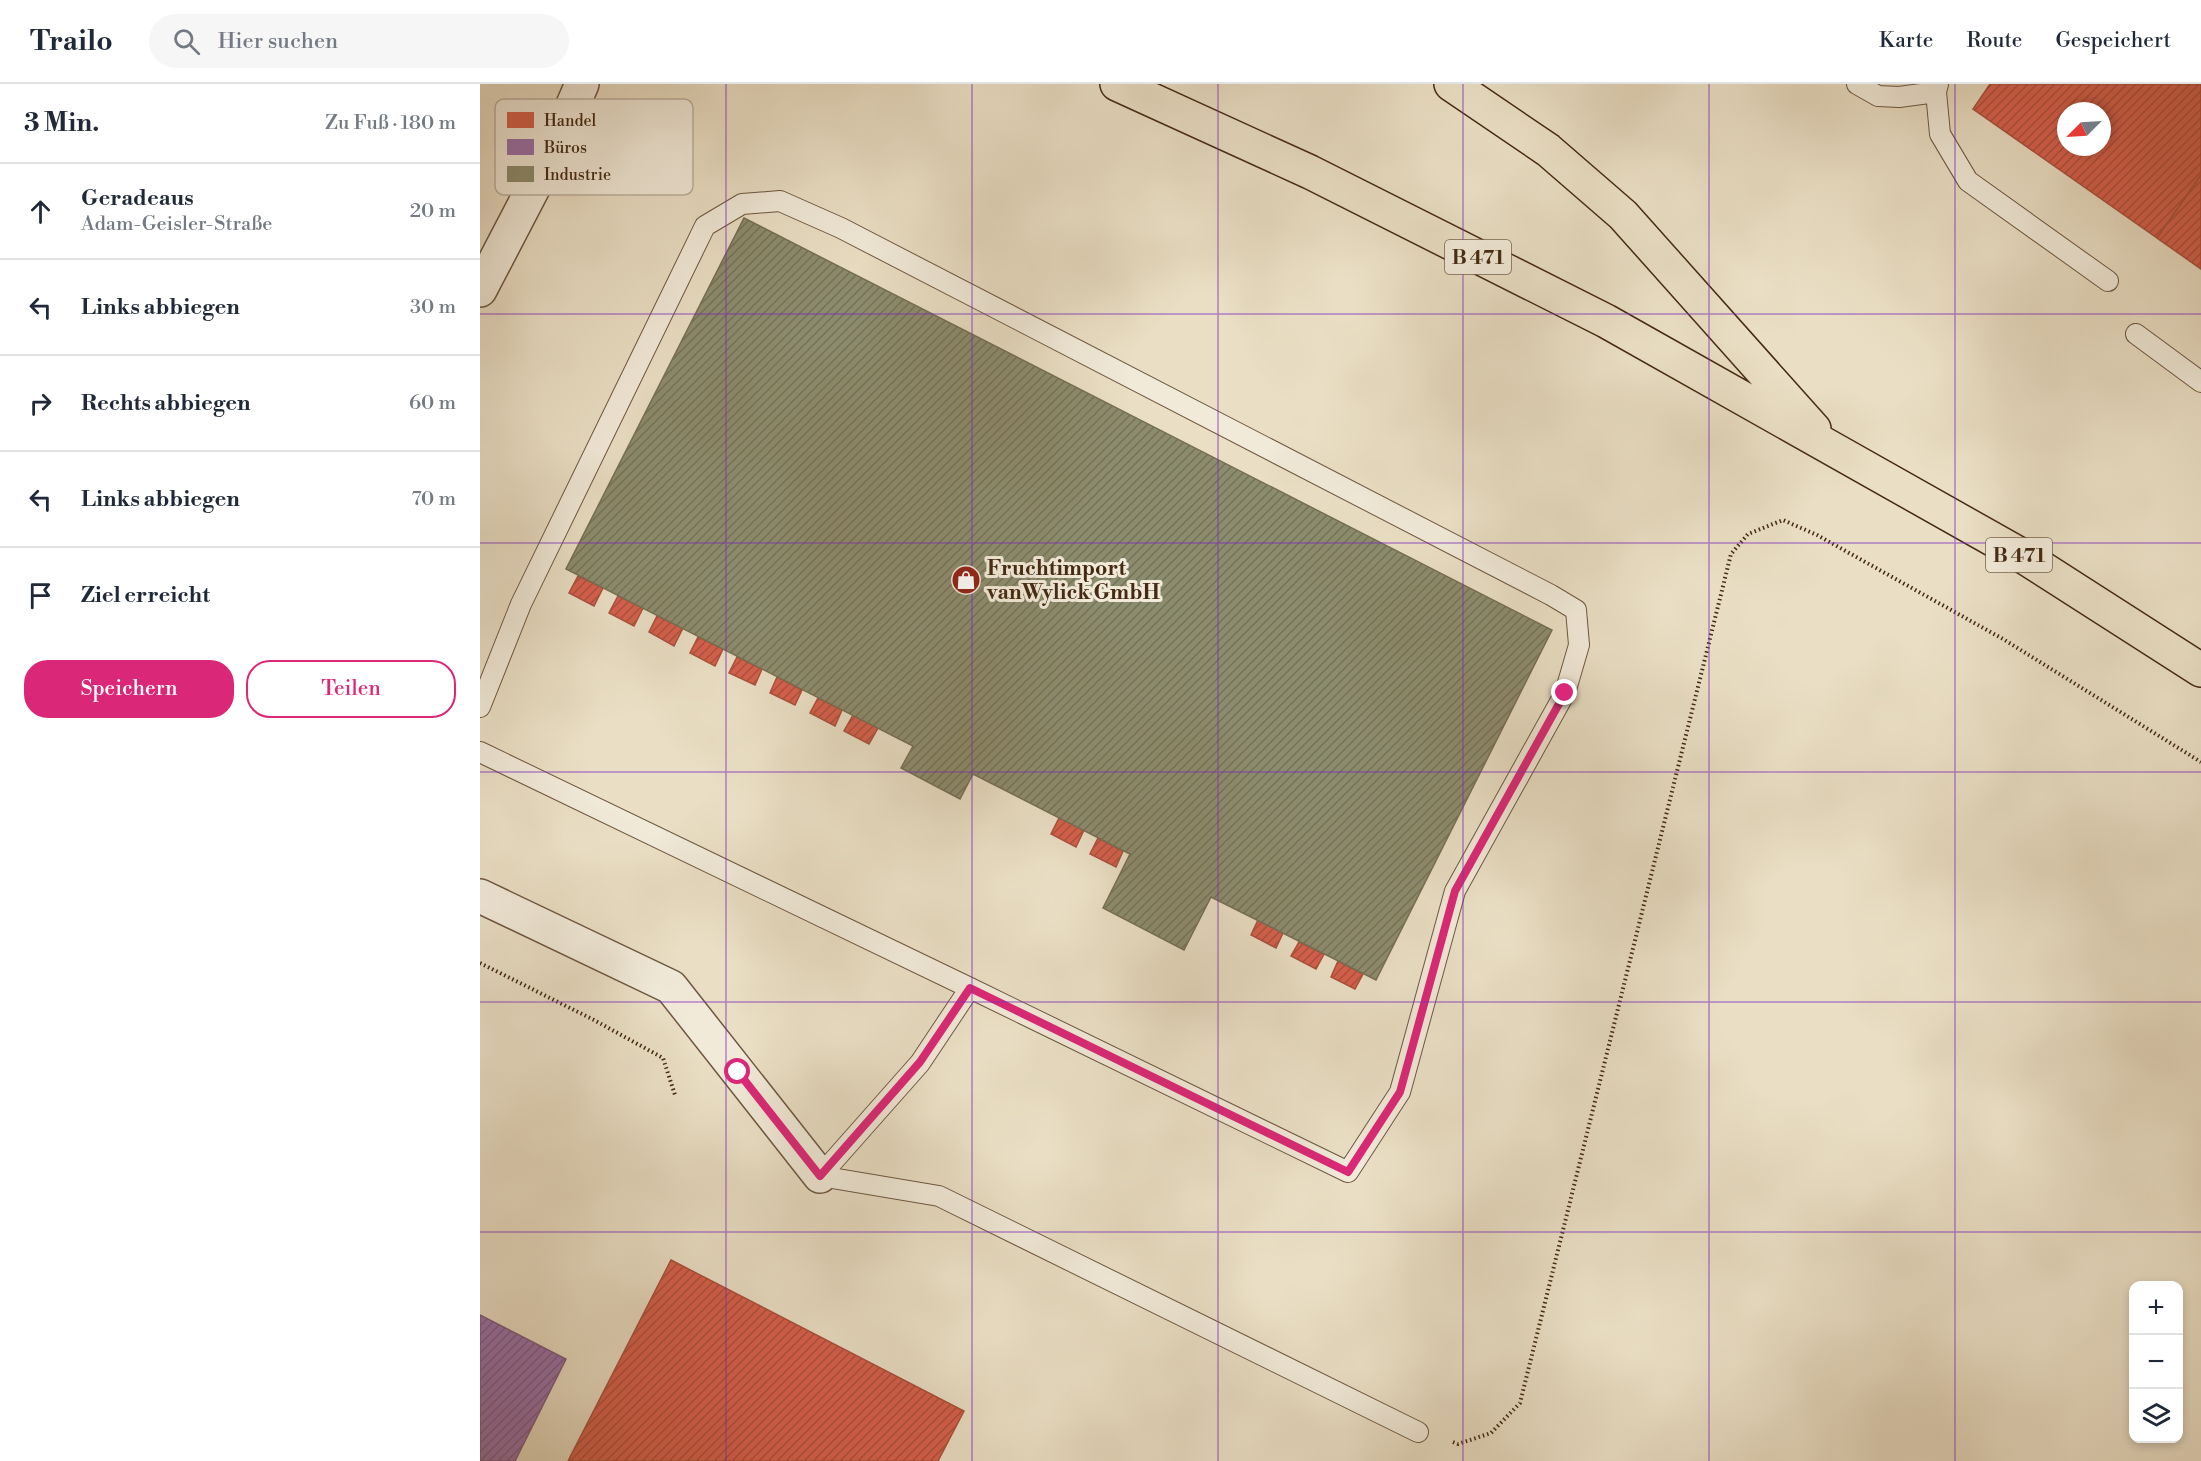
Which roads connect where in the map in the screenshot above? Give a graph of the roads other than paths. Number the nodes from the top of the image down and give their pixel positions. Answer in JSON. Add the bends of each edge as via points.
{"nodes":[{"id":1,"x":582,"y":84,"type":"edge"},
{"id":2,"x":1117,"y":84,"type":"edge"},
{"id":3,"x":1451,"y":84,"type":"edge"},
{"id":4,"x":1857,"y":84,"type":"edge"},
{"id":5,"x":1937,"y":88,"type":"edge"},
{"id":6,"x":575,"y":99,"type":"edge"},
{"id":7,"x":529,"y":195,"type":"edge"},
{"id":8,"x":2108,"y":281,"type":"dead end"},
{"id":9,"x":480,"y":290,"type":"edge"},
{"id":10,"x":2136,"y":334,"type":"dead end"},
{"id":11,"x":2201,"y":382,"type":"edge"},
{"id":12,"x":1831,"y":448,"type":"junction"},
{"id":13,"x":2201,"y":670,"type":"edge"},
{"id":14,"x":480,"y":707,"type":"edge"},
{"id":15,"x":480,"y":752,"type":"edge"},
{"id":16,"x":480,"y":896,"type":"edge"},
{"id":17,"x":970,"y":988,"type":"junction"},
{"id":18,"x":820,"y":1176,"type":"junction"},
{"id":19,"x":1418,"y":1431,"type":"road end"}],
"edges":[{"from":1,"to":6,"type":"street"},
{"from":2,"to":12,"type":"highway","number":"B 471","via":[[1310,172],[1606,321]]},
{"from":3,"to":12,"type":"highway","via":[[1548,150],[1623,215]]},
{"from":4,"to":5,"type":"lane","via":[[1878,96],[1899,97]]},
{"from":5,"to":8,"type":"lane","via":[[1940,134],[1968,181]]},
{"from":7,"to":9,"type":"street"},
{"from":10,"to":11,"type":"lane"},
{"from":12,"to":13,"type":"highway","number":"B 471","via":[[2026,558]]},
{"from":14,"to":17,"type":"lane","via":[[520,604],[705,226],[742,204],[770,201],[780,201],[841,228],[1576,610],[1579,645],[1565,693],[1455,891],[1400,1092],[1348,1172]]},
{"from":15,"to":17,"type":"lane"},
{"from":16,"to":18,"type":"street","via":[[671,987]]},
{"from":17,"to":18,"type":"lane","via":[[920,1062]]},
{"from":18,"to":19,"type":"lane","via":[[939,1196]]}]}
